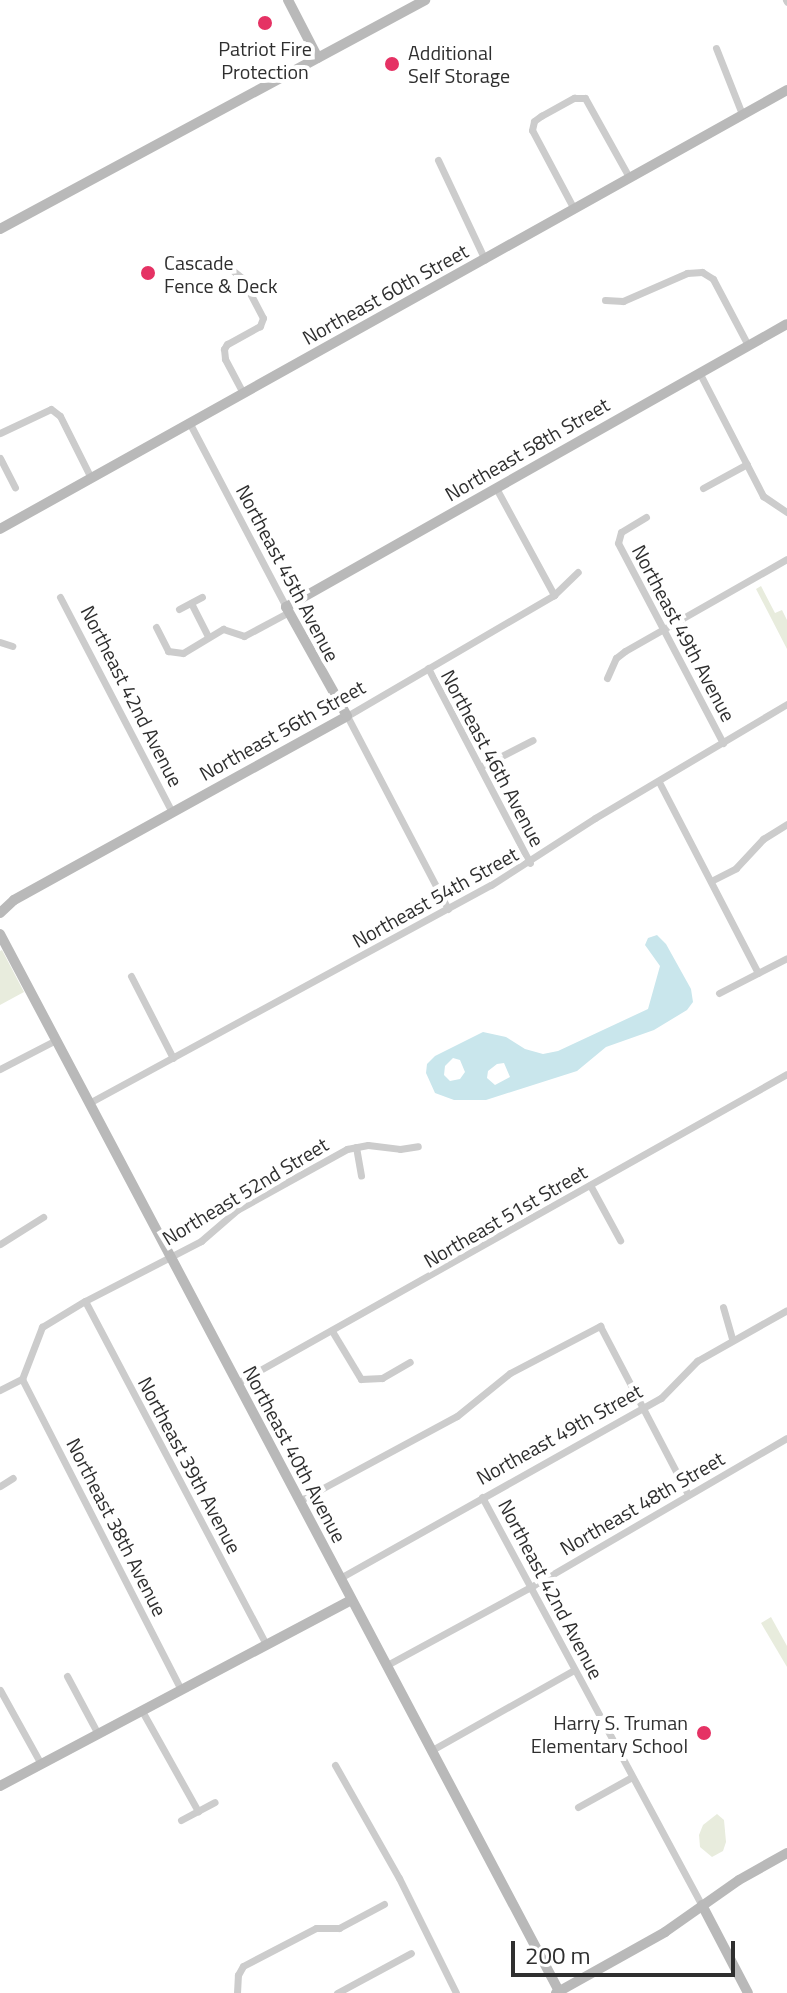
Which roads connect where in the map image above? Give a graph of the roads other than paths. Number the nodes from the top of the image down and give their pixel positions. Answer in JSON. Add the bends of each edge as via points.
{"nodes":[{"id":1,"x":288,"y":0,"type":"edge"},
{"id":2,"x":425,"y":0,"type":"edge"},
{"id":3,"x":716,"y":48,"type":"dead end"},
{"id":4,"x":318,"y":58,"type":"junction"},
{"id":5,"x":787,"y":90,"type":"edge"},
{"id":6,"x":742,"y":114,"type":"junction"},
{"id":7,"x":438,"y":160,"type":"dead end"},
{"id":8,"x":629,"y":177,"type":"junction"},
{"id":9,"x":574,"y":209,"type":"junction"},
{"id":10,"x":0,"y":229,"type":"edge"},
{"id":11,"x":485,"y":260,"type":"junction"},
{"id":12,"x":226,"y":265,"type":"dead end"},
{"id":13,"x":605,"y":300,"type":"dead end"},
{"id":14,"x":787,"y":324,"type":"edge"},
{"id":15,"x":748,"y":345,"type":"junction"},
{"id":16,"x":699,"y":372,"type":"junction"},
{"id":17,"x":243,"y":393,"type":"junction"},
{"id":18,"x":189,"y":422,"type":"junction"},
{"id":19,"x":0,"y":433,"type":"edge"},
{"id":20,"x":0,"y":458,"type":"edge"},
{"id":21,"x":747,"y":464,"type":"junction"},
{"id":22,"x":91,"y":478,"type":"junction"},
{"id":23,"x":15,"y":487,"type":"dead end"},
{"id":24,"x":496,"y":488,"type":"junction"},
{"id":25,"x":703,"y":488,"type":"dead end"},
{"id":26,"x":787,"y":512,"type":"edge"},
{"id":27,"x":646,"y":517,"type":"dead end"},
{"id":28,"x":0,"y":529,"type":"edge"},
{"id":29,"x":787,"y":559,"type":"edge"},
{"id":30,"x":578,"y":572,"type":"dead end"},
{"id":31,"x":554,"y":595,"type":"junction"},
{"id":32,"x":60,"y":597,"type":"dead end"},
{"id":33,"x":202,"y":597,"type":"dead end"},
{"id":34,"x":191,"y":603,"type":"junction"},
{"id":35,"x":179,"y":609,"type":"dead end"},
{"id":36,"x":288,"y":610,"type":"junction"},
{"id":37,"x":156,"y":627,"type":"dead end"},
{"id":38,"x":663,"y":630,"type":"junction"},
{"id":39,"x":208,"y":637,"type":"junction"},
{"id":40,"x":0,"y":642,"type":"edge"},
{"id":41,"x":12,"y":646,"type":"dead end"},
{"id":42,"x":428,"y":668,"type":"junction"},
{"id":43,"x":607,"y":678,"type":"dead end"},
{"id":44,"x":787,"y":704,"type":"edge"},
{"id":45,"x":347,"y":716,"type":"junction"},
{"id":46,"x":533,"y":740,"type":"dead end"},
{"id":47,"x":723,"y":743,"type":"junction"},
{"id":48,"x":480,"y":767,"type":"junction"},
{"id":49,"x":659,"y":782,"type":"junction"},
{"id":50,"x":172,"y":812,"type":"junction"},
{"id":51,"x":787,"y":824,"type":"edge"},
{"id":52,"x":530,"y":863,"type":"junction"},
{"id":53,"x":711,"y":881,"type":"junction"},
{"id":54,"x":448,"y":909,"type":"junction"},
{"id":55,"x":0,"y":913,"type":"edge"},
{"id":56,"x":0,"y":934,"type":"edge"},
{"id":57,"x":787,"y":958,"type":"edge"},
{"id":58,"x":758,"y":973,"type":"junction"},
{"id":59,"x":131,"y":976,"type":"dead end"},
{"id":60,"x":719,"y":993,"type":"dead end"},
{"id":61,"x":56,"y":1040,"type":"junction"},
{"id":62,"x":173,"y":1058,"type":"junction"},
{"id":63,"x":0,"y":1069,"type":"edge"},
{"id":64,"x":787,"y":1074,"type":"edge"},
{"id":65,"x":89,"y":1103,"type":"junction"},
{"id":66,"x":418,"y":1146,"type":"dead end"},
{"id":67,"x":356,"y":1147,"type":"junction"},
{"id":68,"x":361,"y":1176,"type":"dead end"},
{"id":69,"x":590,"y":1185,"type":"junction"},
{"id":70,"x":43,"y":1217,"type":"dead end"},
{"id":71,"x":620,"y":1240,"type":"dead end"},
{"id":72,"x":0,"y":1244,"type":"edge"},
{"id":73,"x":170,"y":1255,"type":"junction"},
{"id":74,"x":85,"y":1301,"type":"junction"},
{"id":75,"x":723,"y":1307,"type":"dead end"},
{"id":76,"x":787,"y":1310,"type":"edge"},
{"id":77,"x":332,"y":1331,"type":"junction"},
{"id":78,"x":732,"y":1339,"type":"junction"},
{"id":79,"x":410,"y":1362,"type":"dead end"},
{"id":80,"x":22,"y":1379,"type":"junction"},
{"id":81,"x":237,"y":1383,"type":"junction"},
{"id":82,"x":0,"y":1390,"type":"edge"},
{"id":83,"x":644,"y":1408,"type":"junction"},
{"id":84,"x":787,"y":1438,"type":"edge"},
{"id":85,"x":13,"y":1478,"type":"dead end"},
{"id":86,"x":0,"y":1486,"type":"edge"},
{"id":87,"x":688,"y":1494,"type":"junction"},
{"id":88,"x":482,"y":1497,"type":"junction"},
{"id":89,"x":299,"y":1501,"type":"junction"},
{"id":90,"x":340,"y":1578,"type":"junction"},
{"id":91,"x":529,"y":1588,"type":"junction"},
{"id":92,"x":351,"y":1600,"type":"junction"},
{"id":93,"x":266,"y":1645,"type":"junction"},
{"id":94,"x":387,"y":1665,"type":"junction"},
{"id":95,"x":574,"y":1670,"type":"junction"},
{"id":96,"x":67,"y":1676,"type":"dead end"},
{"id":97,"x":0,"y":1690,"type":"edge"},
{"id":98,"x":181,"y":1690,"type":"junction"},
{"id":99,"x":142,"y":1711,"type":"junction"},
{"id":100,"x":98,"y":1734,"type":"junction"},
{"id":101,"x":432,"y":1750,"type":"junction"},
{"id":102,"x":41,"y":1764,"type":"junction"},
{"id":103,"x":335,"y":1765,"type":"dead end"},
{"id":104,"x":632,"y":1777,"type":"junction"},
{"id":105,"x":0,"y":1786,"type":"edge"},
{"id":106,"x":215,"y":1802,"type":"dead end"},
{"id":107,"x":578,"y":1807,"type":"dead end"},
{"id":108,"x":198,"y":1811,"type":"junction"},
{"id":109,"x":181,"y":1820,"type":"dead end"},
{"id":110,"x":787,"y":1853,"type":"edge"},
{"id":111,"x":384,"y":1904,"type":"dead end"},
{"id":112,"x":702,"y":1905,"type":"junction"},
{"id":113,"x":411,"y":1953,"type":"dead end"},
{"id":114,"x":558,"y":1992,"type":"edge"},
{"id":115,"x":237,"y":1993,"type":"edge"},
{"id":116,"x":337,"y":1993,"type":"edge"},
{"id":117,"x":456,"y":1993,"type":"edge"},
{"id":118,"x":748,"y":1993,"type":"edge"}],
"edges":[{"from":1,"to":4,"type":"street"},
{"from":2,"to":4,"type":"street"},
{"from":3,"to":6,"type":"street"},
{"from":4,"to":10,"type":"street"},
{"from":5,"to":6,"type":"street","name":"Northeast 60th Street"},
{"from":6,"to":8,"type":"street","name":"Northeast 60th Street"},
{"from":7,"to":11,"type":"street"},
{"from":8,"to":9,"type":"street","name":"Northeast 60th Street"},
{"from":8,"to":9,"type":"street","via":[[582,97],[537,119],[532,127]]},
{"from":9,"to":11,"type":"street","name":"Northeast 60th Street"},
{"from":11,"to":17,"type":"street","name":"Northeast 60th Street"},
{"from":12,"to":17,"type":"street","via":[[242,278],[263,318],[260,326],[224,349]]},
{"from":13,"to":15,"type":"street","via":[[623,301],[687,273],[702,272],[713,279]]},
{"from":14,"to":15,"type":"street","name":"Northeast 58th Street"},
{"from":15,"to":16,"type":"street","name":"Northeast 58th Street"},
{"from":16,"to":21,"type":"street"},
{"from":16,"to":24,"type":"street","name":"Northeast 58th Street"},
{"from":17,"to":18,"type":"street","name":"Northeast 60th Street"},
{"from":18,"to":22,"type":"street","name":"Northeast 60th Street"},
{"from":18,"to":36,"type":"street","name":"Northeast 45th Avenue"},
{"from":19,"to":22,"type":"street","via":[[51,409],[60,416]]},
{"from":20,"to":23,"type":"street"},
{"from":21,"to":25,"type":"street"},
{"from":21,"to":26,"type":"street","via":[[763,496]]},
{"from":22,"to":28,"type":"street","name":"Northeast 60th Street"},
{"from":24,"to":31,"type":"street"},
{"from":24,"to":36,"type":"street","name":"Northeast 58th Street"},
{"from":27,"to":38,"type":"street","name":"Northeast 49th Avenue","via":[[617,538]]},
{"from":29,"to":38,"type":"street"},
{"from":30,"to":31,"type":"street","name":"Northeast 56th Street"},
{"from":31,"to":42,"type":"street","name":"Northeast 56th Street"},
{"from":32,"to":50,"type":"street","name":"Northeast 42nd Avenue"},
{"from":33,"to":34,"type":"street"},
{"from":34,"to":35,"type":"street"},
{"from":34,"to":39,"type":"street"},
{"from":36,"to":39,"type":"street","via":[[244,636],[226,629]]},
{"from":36,"to":45,"type":"street","name":"Northeast 45th Avenue"},
{"from":37,"to":39,"type":"street","via":[[168,651],[183,653]]},
{"from":38,"to":43,"type":"street","via":[[616,658]]},
{"from":38,"to":47,"type":"street","name":"Northeast 49th Avenue"},
{"from":40,"to":41,"type":"street"},
{"from":42,"to":45,"type":"street","name":"Northeast 56th Street"},
{"from":42,"to":48,"type":"street","name":"Northeast 46th Avenue"},
{"from":44,"to":47,"type":"street","name":"Northeast 54th Street"},
{"from":45,"to":50,"type":"street","name":"Northeast 56th Street"},
{"from":45,"to":54,"type":"street","name":"Northeast 45th Avenue"},
{"from":46,"to":48,"type":"street"},
{"from":47,"to":49,"type":"street","name":"Northeast 54th Street"},
{"from":48,"to":52,"type":"street","name":"Northeast 46th Avenue"},
{"from":49,"to":52,"type":"street","name":"Northeast 54th Street"},
{"from":49,"to":53,"type":"street"},
{"from":50,"to":55,"type":"street","name":"Northeast 56th Street","via":[[14,900]]},
{"from":51,"to":53,"type":"street","via":[[763,839],[736,868]]},
{"from":52,"to":54,"type":"street","name":"Northeast 54th Street"},
{"from":53,"to":58,"type":"street"},
{"from":54,"to":62,"type":"street","name":"Northeast 54th Street"},
{"from":56,"to":61,"type":"street","name":"Northeast 40th Avenue"},
{"from":57,"to":58,"type":"street"},
{"from":58,"to":60,"type":"street"},
{"from":59,"to":62,"type":"street"},
{"from":61,"to":63,"type":"street"},
{"from":61,"to":65,"type":"street","name":"Northeast 40th Avenue"},
{"from":62,"to":65,"type":"street","name":"Northeast 54th Street"},
{"from":64,"to":69,"type":"street","name":"Northeast 51st Street"},
{"from":65,"to":73,"type":"street","name":"Northeast 40th Avenue"},
{"from":66,"to":67,"type":"street","name":"Northeast 52nd Street"},
{"from":67,"to":68,"type":"street"},
{"from":67,"to":73,"type":"street","name":"Northeast 52nd Street","via":[[237,1210],[201,1241]]},
{"from":69,"to":71,"type":"street"},
{"from":69,"to":77,"type":"street","name":"Northeast 51st Street"},
{"from":70,"to":72,"type":"street"},
{"from":73,"to":74,"type":"street","name":"Northeast 52nd Street"},
{"from":73,"to":81,"type":"street","name":"Northeast 40th Avenue"},
{"from":74,"to":80,"type":"street","name":"Northeast 52nd Street","via":[[42,1327]]},
{"from":74,"to":93,"type":"street","name":"Northeast 39th Avenue"},
{"from":75,"to":78,"type":"street"},
{"from":76,"to":78,"type":"street","name":"Northeast 49th Street"},
{"from":77,"to":79,"type":"street","via":[[361,1379],[382,1378]]},
{"from":77,"to":81,"type":"street","name":"Northeast 51st Street"},
{"from":78,"to":83,"type":"street","name":"Northeast 49th Street","via":[[697,1361]]},
{"from":80,"to":82,"type":"street"},
{"from":80,"to":98,"type":"street","name":"Northeast 38th Avenue"},
{"from":81,"to":89,"type":"street","name":"Northeast 40th Avenue"},
{"from":83,"to":87,"type":"street"},
{"from":83,"to":88,"type":"street","name":"Northeast 49th Street"},
{"from":83,"to":89,"type":"street","via":[[600,1326],[510,1373],[457,1416]]},
{"from":84,"to":87,"type":"street","name":"Northeast 48th Street"},
{"from":85,"to":86,"type":"street"},
{"from":87,"to":91,"type":"street","name":"Northeast 48th Street"},
{"from":88,"to":90,"type":"street","name":"Northeast 49th Street"},
{"from":88,"to":91,"type":"street","name":"Northeast 42nd Avenue"},
{"from":89,"to":90,"type":"street","name":"Northeast 40th Avenue"},
{"from":90,"to":92,"type":"street","name":"Northeast 40th Avenue"},
{"from":91,"to":94,"type":"street","name":"Northeast 48th Street"},
{"from":91,"to":95,"type":"street","name":"Northeast 42nd Avenue"},
{"from":92,"to":93,"type":"street"},
{"from":92,"to":94,"type":"street","name":"Northeast 40th Avenue"},
{"from":93,"to":98,"type":"street"},
{"from":94,"to":101,"type":"street","name":"Northeast 40th Avenue"},
{"from":95,"to":101,"type":"street"},
{"from":95,"to":104,"type":"street","name":"Northeast 42nd Avenue"},
{"from":96,"to":100,"type":"street"},
{"from":97,"to":102,"type":"street"},
{"from":98,"to":99,"type":"street"},
{"from":99,"to":100,"type":"street"},
{"from":99,"to":108,"type":"street"},
{"from":100,"to":102,"type":"street"},
{"from":101,"to":114,"type":"street","name":"Northeast 40th Avenue"},
{"from":102,"to":105,"type":"street"},
{"from":103,"to":117,"type":"street"},
{"from":104,"to":107,"type":"street"},
{"from":104,"to":112,"type":"street","name":"Northeast 42nd Avenue"},
{"from":106,"to":108,"type":"street"},
{"from":108,"to":109,"type":"street"},
{"from":110,"to":112,"type":"street"},
{"from":111,"to":115,"type":"street","via":[[339,1928],[316,1928],[243,1966]]},
{"from":112,"to":114,"type":"street"},
{"from":112,"to":118,"type":"street","name":"Northeast 42nd Avenue"},
{"from":113,"to":116,"type":"street"}]}
